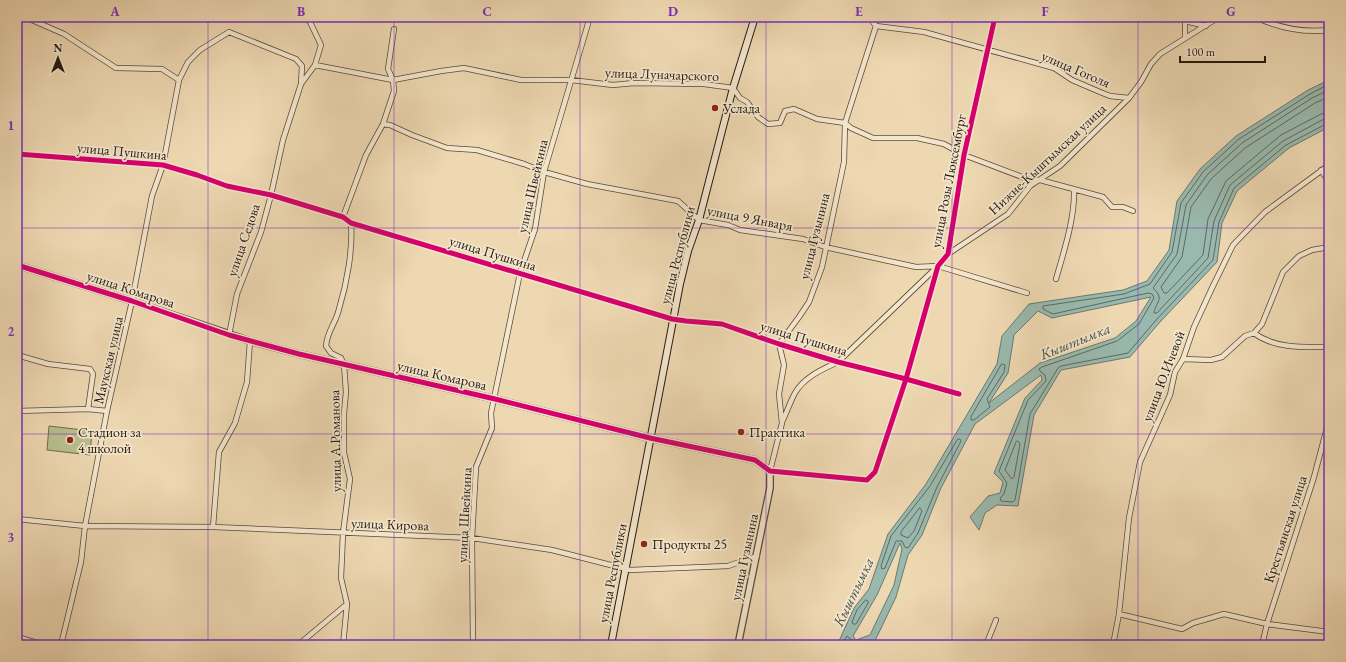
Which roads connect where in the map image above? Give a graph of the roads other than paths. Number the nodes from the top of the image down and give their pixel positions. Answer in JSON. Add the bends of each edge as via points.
{"nodes":[{"id":1,"x":25,"y":17,"type":"edge"},
{"id":2,"x":304,"y":17,"type":"edge"},
{"id":3,"x":590,"y":17,"type":"edge"},
{"id":4,"x":754,"y":17,"type":"edge"},
{"id":5,"x":869,"y":17,"type":"edge"},
{"id":6,"x":995,"y":17,"type":"edge"},
{"id":7,"x":1219,"y":17,"type":"edge"},
{"id":8,"x":1255,"y":17,"type":"edge"},
{"id":9,"x":1184,"y":19,"type":"edge"},
{"id":10,"x":876,"y":26,"type":"junction"},
{"id":11,"x":1206,"y":26,"type":"junction"},
{"id":12,"x":394,"y":29,"type":"dead end"},
{"id":13,"x":1329,"y":30,"type":"edge"},
{"id":14,"x":1185,"y":38,"type":"junction"},
{"id":15,"x":988,"y":50,"type":"junction"},
{"id":16,"x":315,"y":65,"type":"junction"},
{"id":17,"x":179,"y":80,"type":"junction"},
{"id":18,"x":393,"y":80,"type":"junction"},
{"id":19,"x":571,"y":80,"type":"junction"},
{"id":20,"x":301,"y":84,"type":"junction"},
{"id":21,"x":733,"y":88,"type":"junction"},
{"id":22,"x":1129,"y":98,"type":"junction"},
{"id":23,"x":845,"y":123,"type":"junction"},
{"id":24,"x":383,"y":124,"type":"junction"},
{"id":25,"x":17,"y":154,"type":"edge"},
{"id":26,"x":964,"y":155,"type":"junction"},
{"id":27,"x":163,"y":165,"type":"junction"},
{"id":28,"x":1329,"y":165,"type":"edge"},
{"id":29,"x":1321,"y":170,"type":"junction"},
{"id":30,"x":544,"y":172,"type":"junction"},
{"id":31,"x":1040,"y":180,"type":"junction"},
{"id":32,"x":1329,"y":182,"type":"edge"},
{"id":33,"x":1074,"y":189,"type":"junction"},
{"id":34,"x":271,"y":195,"type":"junction"},
{"id":35,"x":1133,"y":211,"type":"dead end"},
{"id":36,"x":343,"y":217,"type":"junction"},
{"id":37,"x":699,"y":220,"type":"junction"},
{"id":38,"x":351,"y":223,"type":"junction"},
{"id":39,"x":825,"y":247,"type":"junction"},
{"id":40,"x":1329,"y":247,"type":"edge"},
{"id":41,"x":948,"y":254,"type":"junction"},
{"id":42,"x":17,"y":265,"type":"edge"},
{"id":43,"x":938,"y":266,"type":"junction"},
{"id":44,"x":520,"y":273,"type":"junction"},
{"id":45,"x":1056,"y":279,"type":"dead end"},
{"id":46,"x":1027,"y":293,"type":"dead end"},
{"id":47,"x":132,"y":301,"type":"junction"},
{"id":48,"x":672,"y":319,"type":"junction"},
{"id":49,"x":1254,"y":333,"type":"junction"},
{"id":50,"x":229,"y":335,"type":"junction"},
{"id":51,"x":250,"y":341,"type":"junction"},
{"id":52,"x":780,"y":344,"type":"junction"},
{"id":53,"x":1329,"y":347,"type":"edge"},
{"id":54,"x":17,"y":355,"type":"edge"},
{"id":55,"x":1183,"y":359,"type":"junction"},
{"id":56,"x":838,"y":362,"type":"junction"},
{"id":57,"x":344,"y":365,"type":"junction"},
{"id":58,"x":906,"y":379,"type":"junction"},
{"id":59,"x":959,"y":394,"type":"dead end"},
{"id":60,"x":495,"y":399,"type":"junction"},
{"id":61,"x":88,"y":408,"type":"junction"},
{"id":62,"x":17,"y":411,"type":"edge"},
{"id":63,"x":107,"y":411,"type":"junction"},
{"id":64,"x":1329,"y":420,"type":"edge"},
{"id":65,"x":782,"y":423,"type":"junction"},
{"id":66,"x":650,"y":438,"type":"junction"},
{"id":67,"x":770,"y":471,"type":"junction"},
{"id":68,"x":867,"y":480,"type":"joint"},
{"id":69,"x":17,"y":519,"type":"edge"},
{"id":70,"x":85,"y":526,"type":"junction"},
{"id":71,"x":213,"y":527,"type":"junction"},
{"id":72,"x":343,"y":533,"type":"junction"},
{"id":73,"x":472,"y":538,"type":"junction"},
{"id":74,"x":757,"y":556,"type":"junction"},
{"id":75,"x":625,"y":569,"type":"junction"},
{"id":76,"x":347,"y":604,"type":"junction"},
{"id":77,"x":1119,"y":614,"type":"junction"},
{"id":78,"x":996,"y":620,"type":"dead end"},
{"id":79,"x":1267,"y":624,"type":"junction"},
{"id":80,"x":1329,"y":632,"type":"edge"},
{"id":81,"x":17,"y":637,"type":"edge"},
{"id":82,"x":44,"y":645,"type":"edge"},
{"id":83,"x":61,"y":645,"type":"edge"},
{"id":84,"x":298,"y":645,"type":"edge"},
{"id":85,"x":343,"y":645,"type":"edge"},
{"id":86,"x":473,"y":645,"type":"edge"},
{"id":87,"x":610,"y":645,"type":"edge"},
{"id":88,"x":738,"y":645,"type":"edge"},
{"id":89,"x":986,"y":645,"type":"edge"},
{"id":90,"x":1113,"y":645,"type":"edge"},
{"id":91,"x":1262,"y":645,"type":"edge"}],
"edges":[{"from":1,"to":17,"type":"street","via":[[64,34],[116,68],[162,69]]},
{"from":2,"to":16,"type":"street","name":"улица Седова","via":[[310,22],[321,45]]},
{"from":3,"to":19,"type":"street","name":"улица Швейкина"},
{"from":4,"to":21,"type":"main road","name":"улица Республики"},
{"from":5,"to":10,"type":"street"},
{"from":6,"to":15,"type":"street","name":"улица Розы Люксембург"},
{"from":7,"to":11,"type":"street","name":"Нижне-Кыштымская улица"},
{"from":8,"to":13,"type":"street","via":[[1291,30]]},
{"from":9,"to":11,"type":"street"},
{"from":9,"to":14,"type":"street"},
{"from":10,"to":15,"type":"street","name":"улица Гоголя","via":[[924,32]]},
{"from":10,"to":23,"type":"street","name":"улица Гузынина"},
{"from":11,"to":14,"type":"street","name":"Нижне-Кыштымская улица"},
{"from":12,"to":18,"type":"street","via":[[388,69]]},
{"from":14,"to":22,"type":"street","name":"Нижне-Кыштымская улица","via":[[1160,54]]},
{"from":15,"to":22,"type":"street","name":"улица Гоголя","via":[[1054,68],[1072,80],[1100,92]]},
{"from":15,"to":26,"type":"street","name":"улица Розы Люксембург"},
{"from":16,"to":18,"type":"street","name":"улица Луначарского"},
{"from":16,"to":20,"type":"street","name":"улица Седова"},
{"from":17,"to":20,"type":"street","via":[[188,62],[200,50],[229,32],[296,59],[302,66]]},
{"from":17,"to":27,"type":"street","name":"Маукская улица"},
{"from":18,"to":19,"type":"street","name":"улица Луначарского","via":[[464,68],[521,80]]},
{"from":18,"to":24,"type":"street","via":[[394,90]]},
{"from":19,"to":21,"type":"street","name":"улица Луначарского","via":[[613,85],[634,82],[704,84]]},
{"from":19,"to":30,"type":"street","name":"улица Швейкина"},
{"from":20,"to":34,"type":"street","name":"улица Седова","via":[[283,140]]},
{"from":21,"to":23,"type":"street","name":"улица Луначарского","via":[[758,117],[768,124],[780,123],[785,111],[794,109],[817,119]]},
{"from":21,"to":37,"type":"main road","name":"улица Республики"},
{"from":22,"to":31,"type":"street","name":"Нижне-Кыштымская улица","via":[[1060,166]]},
{"from":23,"to":26,"type":"street","name":"улица Луначарского","via":[[873,138],[917,138],[944,144]]},
{"from":23,"to":39,"type":"street","name":"улица Гузынина","via":[[844,162]]},
{"from":24,"to":30,"type":"street","name":"улица 9 Января","via":[[390,124],[447,148],[477,150]]},
{"from":24,"to":36,"type":"street","via":[[366,155]]},
{"from":25,"to":27,"type":"street","name":"улица Пушкина"},
{"from":26,"to":31,"type":"street","name":"улица Луначарского","via":[[1030,180]]},
{"from":26,"to":41,"type":"street","name":"улица Розы Люксембург"},
{"from":27,"to":34,"type":"street","name":"улица Пушкина","via":[[227,186]]},
{"from":27,"to":47,"type":"street","name":"Маукская улица","via":[[152,196]]},
{"from":28,"to":29,"type":"street","name":"улица Ю.Ичевой"},
{"from":29,"to":32,"type":"street"},
{"from":29,"to":55,"type":"street","name":"улица Ю.Ичевой","via":[[1265,212],[1233,245],[1194,327]]},
{"from":30,"to":37,"type":"street","name":"улица 9 Января","via":[[587,184],[678,201]]},
{"from":30,"to":44,"type":"street","name":"улица Швейкина","via":[[535,229]]},
{"from":31,"to":33,"type":"street","name":"улица Луначарского"},
{"from":31,"to":41,"type":"street","name":"Нижне-Кыштымская улица","via":[[1030,186],[1008,214]]},
{"from":33,"to":35,"type":"street","name":"улица Луначарского","via":[[1103,197],[1112,207],[1123,207]]},
{"from":33,"to":45,"type":"street","via":[[1068,235]]},
{"from":34,"to":36,"type":"street","name":"улица Пушкина"},
{"from":34,"to":50,"type":"street","name":"улица Седова","via":[[261,232],[237,294]]},
{"from":36,"to":38,"type":"street","name":"улица Пушкина"},
{"from":37,"to":39,"type":"street","name":"улица 9 Января","via":[[728,225],[740,230],[803,239]]},
{"from":37,"to":48,"type":"main road","name":"улица Республики","via":[[688,251]]},
{"from":38,"to":44,"type":"street","name":"улица Пушкина"},
{"from":38,"to":57,"type":"street","via":[[348,270],[339,310],[329,331],[326,346],[330,353],[341,358]]},
{"from":39,"to":43,"type":"street","name":"улица 9 Января","via":[[916,267]]},
{"from":39,"to":52,"type":"street","name":"улица Гузынина","via":[[822,267],[809,302]]},
{"from":40,"to":49,"type":"street","via":[[1312,250],[1299,256],[1283,272],[1262,324]]},
{"from":41,"to":43,"type":"street","name":"улица Розы Люксембург"},
{"from":42,"to":47,"type":"street","name":"улица Комарова"},
{"from":43,"to":46,"type":"street","name":"улица 9 Января"},
{"from":43,"to":56,"type":"street"},
{"from":43,"to":58,"type":"street","name":"улица Розы Люксембург"},
{"from":44,"to":48,"type":"street","name":"улица Пушкина"},
{"from":44,"to":60,"type":"street","name":"улица Швейкина"},
{"from":47,"to":50,"type":"street","name":"улица Комарова"},
{"from":47,"to":63,"type":"street","name":"Маукская улица"},
{"from":48,"to":52,"type":"street","name":"улица Пушкина","via":[[722,324]]},
{"from":48,"to":66,"type":"main road","name":"улица Республики"},
{"from":49,"to":53,"type":"street","via":[[1281,345]]},
{"from":49,"to":55,"type":"street","via":[[1245,336],[1222,357],[1211,360]]},
{"from":50,"to":51,"type":"street","name":"улица Комарова"},
{"from":51,"to":57,"type":"street","name":"улица Комарова"},
{"from":51,"to":71,"type":"street","via":[[247,382],[235,423],[219,452]]},
{"from":52,"to":56,"type":"street","name":"улица Пушкина"},
{"from":52,"to":65,"type":"street","name":"улица Гузынина","via":[[784,365],[779,394]]},
{"from":54,"to":61,"type":"street","via":[[48,364],[90,369],[93,374]]},
{"from":55,"to":77,"type":"street","name":"улица Ю.Ичевой","via":[[1175,372],[1167,401],[1140,462],[1129,518]]},
{"from":56,"to":58,"type":"street","name":"улица Пушкина"},
{"from":56,"to":65,"type":"street","via":[[819,371],[805,382],[796,392]]},
{"from":57,"to":60,"type":"street","name":"улица Комарова"},
{"from":57,"to":72,"type":"street","name":"улица А.Романова","via":[[344,453],[350,479]]},
{"from":58,"to":59,"type":"street","name":"улица Пушкина"},
{"from":58,"to":68,"type":"street","name":"улица Розы Люксембург","via":[[875,472]]},
{"from":60,"to":66,"type":"street","name":"улица Комарова"},
{"from":60,"to":73,"type":"street","name":"улица Швейкина","via":[[491,413],[492,428],[476,467]]},
{"from":61,"to":62,"type":"street"},
{"from":61,"to":63,"type":"street"},
{"from":63,"to":70,"type":"street","name":"Маукская улица"},
{"from":64,"to":79,"type":"street","name":"Крестьянская улица","via":[[1314,477]]},
{"from":65,"to":67,"type":"street","name":"улица Гузынина"},
{"from":66,"to":67,"type":"street","name":"улица Комарова","via":[[755,460]]},
{"from":66,"to":75,"type":"main road","name":"улица Республики"},
{"from":67,"to":68,"type":"street","name":"улица Комарова"},
{"from":67,"to":74,"type":"street","name":"улица Гузынина","via":[[770,488]]},
{"from":69,"to":70,"type":"street","name":"улица Кирова"},
{"from":70,"to":71,"type":"street","name":"улица Кирова"},
{"from":70,"to":83,"type":"street","name":"Маукская улица","via":[[82,562]]},
{"from":71,"to":72,"type":"street","name":"улица Кирова"},
{"from":72,"to":73,"type":"street","name":"улица Кирова"},
{"from":72,"to":76,"type":"street","name":"улица А.Романова","via":[[341,578]]},
{"from":73,"to":75,"type":"street","name":"улица Кирова","via":[[552,550]]},
{"from":73,"to":86,"type":"street","name":"улица Швейкина"},
{"from":74,"to":75,"type":"street","name":"улица Кирова","via":[[728,566]]},
{"from":74,"to":88,"type":"street","name":"улица Гузынина"},
{"from":75,"to":87,"type":"main road","name":"улица Республики"},
{"from":76,"to":84,"type":"street"},
{"from":76,"to":85,"type":"street","name":"улица А.Романова"},
{"from":77,"to":79,"type":"street","via":[[1182,630],[1193,623],[1224,614]]},
{"from":77,"to":90,"type":"street","name":"улица Ю.Ичевой"},
{"from":78,"to":89,"type":"street"},
{"from":79,"to":80,"type":"street"},
{"from":79,"to":91,"type":"street","name":"Крестьянская улица"},
{"from":81,"to":82,"type":"street"}]}
